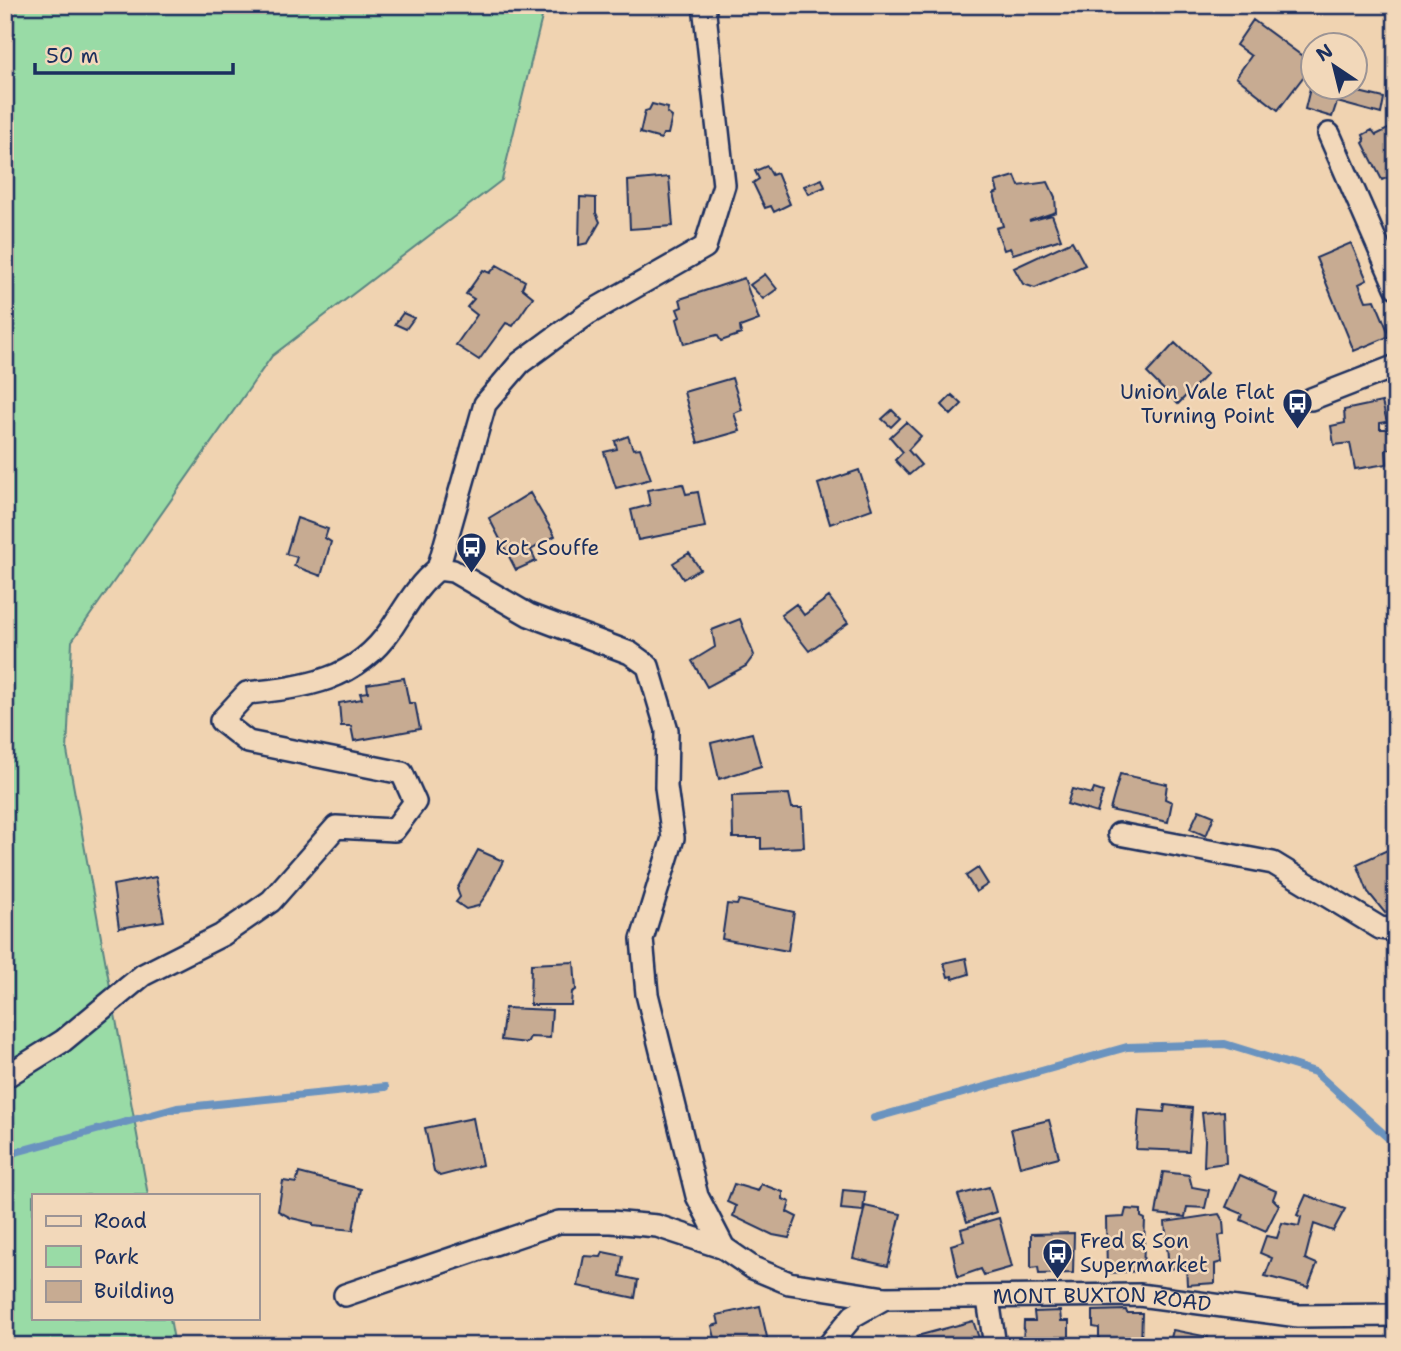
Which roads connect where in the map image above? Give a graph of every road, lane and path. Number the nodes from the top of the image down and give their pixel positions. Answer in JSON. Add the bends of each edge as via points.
{"nodes":[{"id":1,"x":704,"y":5,"type":"edge"},
{"id":2,"x":1329,"y":134,"type":"dead end"},
{"id":3,"x":1396,"y":288,"type":"edge"},
{"id":4,"x":1396,"y":366,"type":"edge"},
{"id":5,"x":1311,"y":398,"type":"dead end"},
{"id":6,"x":438,"y":569,"type":"junction"},
{"id":7,"x":1119,"y":834,"type":"dead end"},
{"id":8,"x":1396,"y":930,"type":"edge"},
{"id":9,"x":5,"y":1076,"type":"edge"},
{"id":10,"x":724,"y":1248,"type":"junction"},
{"id":11,"x":345,"y":1295,"type":"dead end"},
{"id":12,"x":885,"y":1298,"type":"junction"},
{"id":13,"x":988,"y":1298,"type":"junction"},
{"id":14,"x":1396,"y":1315,"type":"edge"},
{"id":15,"x":828,"y":1346,"type":"edge"},
{"id":16,"x":995,"y":1346,"type":"edge"}],
"edges":[{"from":1,"to":6,"type":"street","via":[[724,185],[705,247],[558,335],[520,363],[485,404]]},
{"from":2,"to":3,"type":"street"},
{"from":4,"to":5,"type":"street"},
{"from":6,"to":9,"type":"street","via":[[426,577],[380,645],[353,668],[304,687],[247,693],[221,721],[248,742],[402,773],[415,802],[394,830],[336,827],[271,901],[222,935],[143,975],[64,1041]]},
{"from":6,"to":10,"type":"street","via":[[453,571],[529,615],[630,653],[648,666],[667,730],[666,787],[673,838],[642,939],[647,994],[697,1196]]},
{"from":7,"to":8,"type":"street","via":[[1273,863],[1380,928]]},
{"from":10,"to":11,"type":"street","via":[[657,1226],[559,1222]]},
{"from":10,"to":12,"type":"street","via":[[753,1268],[789,1283]]},
{"from":12,"to":13,"type":"street","name":"MONT BUXTON ROAD"},
{"from":12,"to":15,"type":"street","name":"MONT BUXTON ROAD","via":[[853,1316]]},
{"from":13,"to":14,"type":"street","name":"MONT BUXTON ROAD","via":[[1139,1295],[1298,1316]]},
{"from":13,"to":16,"type":"street"}]}
